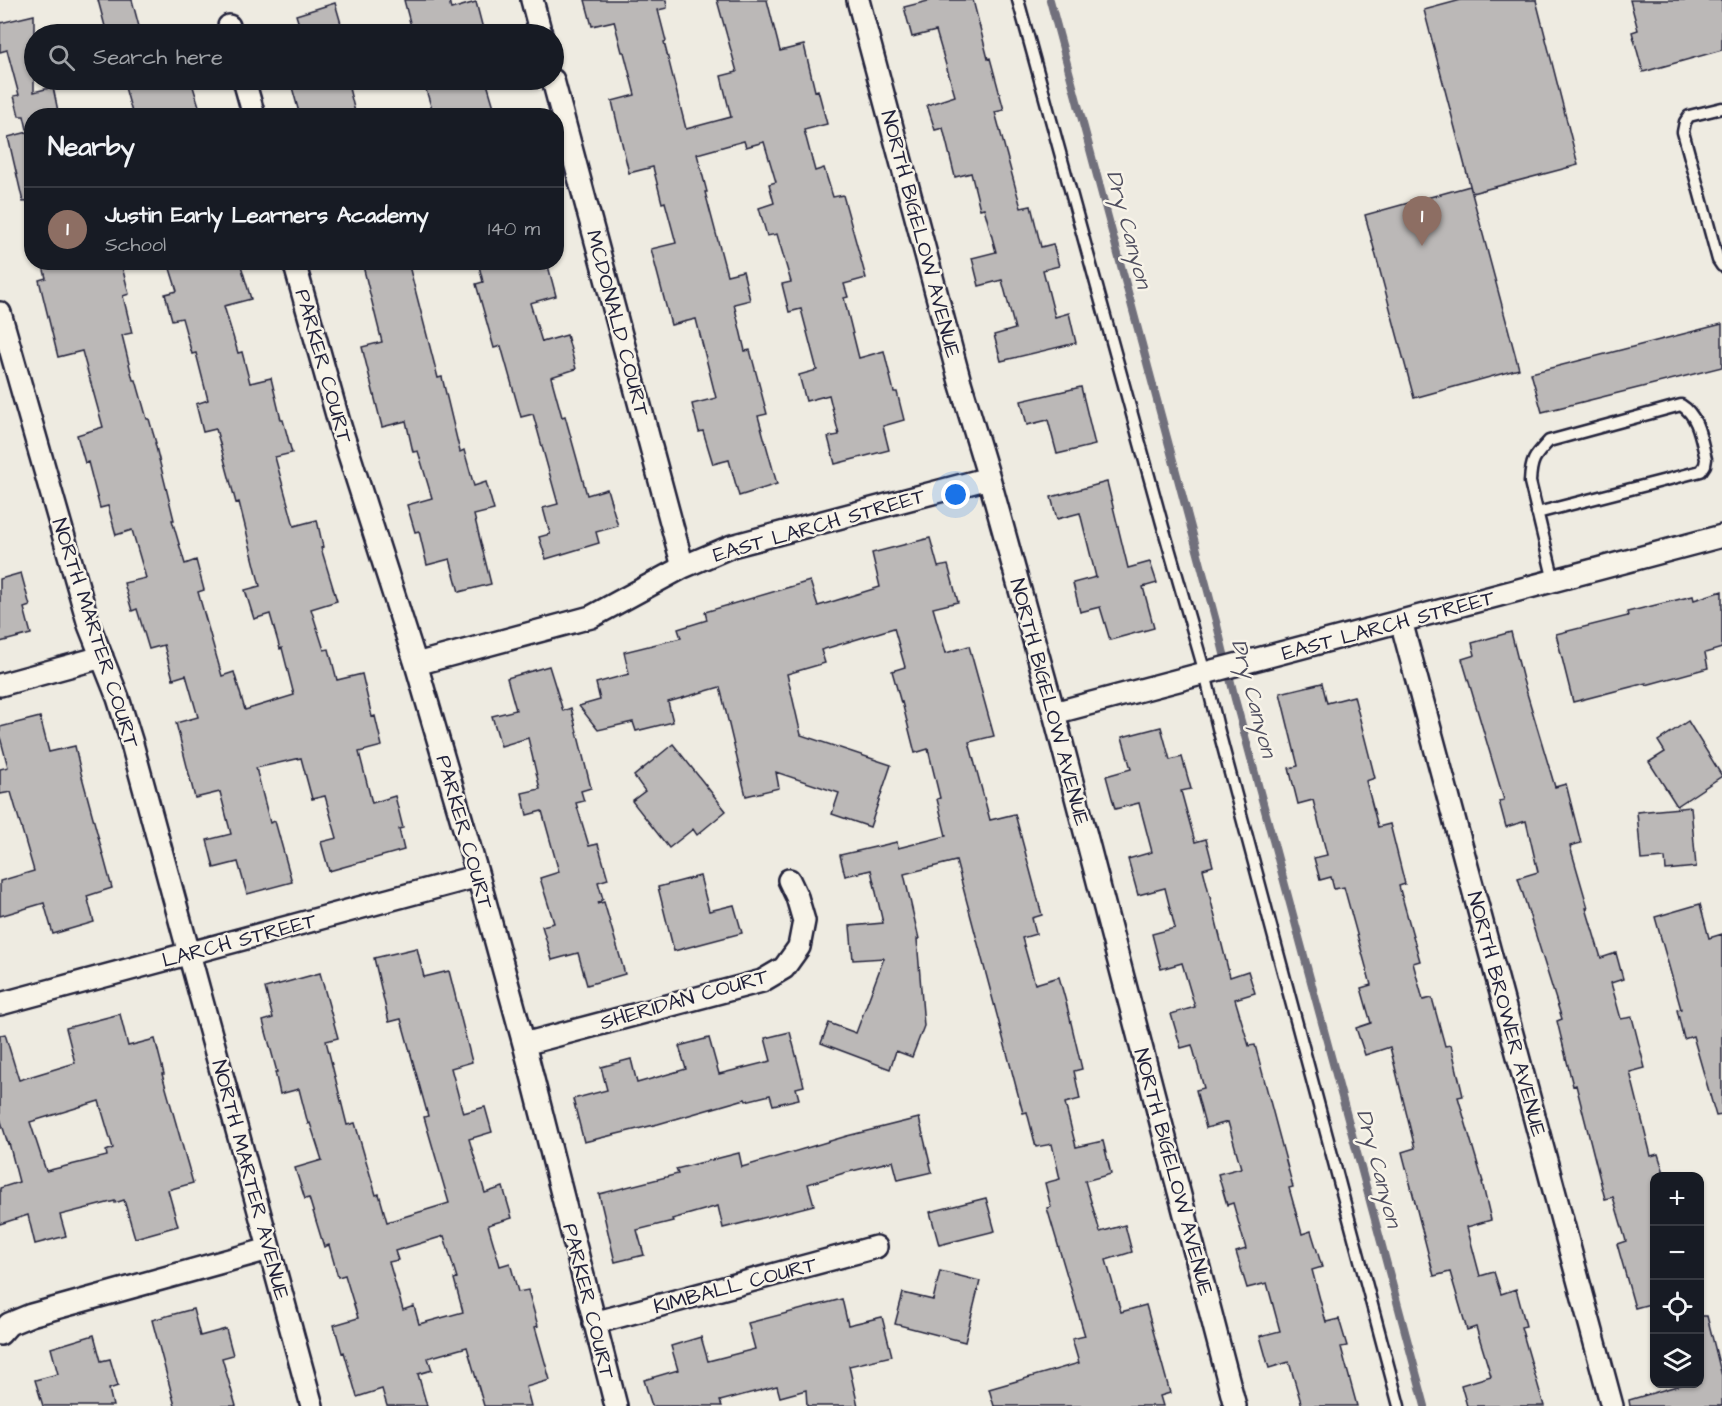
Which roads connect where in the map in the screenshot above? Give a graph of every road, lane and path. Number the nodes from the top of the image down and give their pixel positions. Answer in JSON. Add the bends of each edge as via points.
{"nodes":[{"id":1,"x":532,"y":0,"type":"edge"},
{"id":2,"x":858,"y":0,"type":"edge"},
{"id":3,"x":1018,"y":0,"type":"edge"},
{"id":4,"x":538,"y":24,"type":"edge"},
{"id":5,"x":247,"y":90,"type":"edge"},
{"id":6,"x":556,"y":90,"type":"edge"},
{"id":7,"x":252,"y":108,"type":"edge"},
{"id":8,"x":560,"y":108,"type":"edge"},
{"id":9,"x":1722,"y":108,"type":"edge"},
{"id":10,"x":564,"y":121,"type":"edge"},
{"id":11,"x":1722,"y":266,"type":"edge"},
{"id":12,"x":296,"y":270,"type":"edge"},
{"id":13,"x":0,"y":313,"type":"edge"},
{"id":14,"x":989,"y":478,"type":"junction"},
{"id":15,"x":1537,"y":513,"type":"junction"},
{"id":16,"x":1722,"y":536,"type":"edge"},
{"id":17,"x":683,"y":567,"type":"junction"},
{"id":18,"x":1554,"y":581,"type":"junction"},
{"id":19,"x":1401,"y":621,"type":"junction"},
{"id":20,"x":102,"y":657,"type":"junction"},
{"id":21,"x":416,"y":664,"type":"junction"},
{"id":22,"x":1208,"y":672,"type":"junction"},
{"id":23,"x":0,"y":685,"type":"edge"},
{"id":24,"x":1054,"y":713,"type":"junction"},
{"id":25,"x":478,"y":876,"type":"junction"},
{"id":26,"x":789,"y":880,"type":"dead end"},
{"id":27,"x":190,"y":953,"type":"junction"},
{"id":28,"x":0,"y":1004,"type":"edge"},
{"id":29,"x":524,"y":1044,"type":"junction"},
{"id":30,"x":876,"y":1247,"type":"dead end"},
{"id":31,"x":270,"y":1249,"type":"junction"},
{"id":32,"x":594,"y":1323,"type":"junction"},
{"id":33,"x":0,"y":1334,"type":"edge"},
{"id":34,"x":312,"y":1406,"type":"edge"},
{"id":35,"x":616,"y":1406,"type":"edge"},
{"id":36,"x":1235,"y":1406,"type":"edge"},
{"id":37,"x":1399,"y":1406,"type":"edge"},
{"id":38,"x":1612,"y":1406,"type":"edge"}],
"edges":[{"from":1,"to":4,"type":"street"},
{"from":2,"to":14,"type":"street","name":"NORTH BIGELOW AVENUE"},
{"from":3,"to":22,"type":"lane","via":[[1163,527]]},
{"from":5,"to":7,"type":"street"},
{"from":6,"to":8,"type":"street","name":"MCDONALD COURT"},
{"from":9,"to":11,"type":"lane","via":[[1689,117],[1683,132]]},
{"from":10,"to":17,"type":"street","name":"MCDONALD COURT"},
{"from":12,"to":21,"type":"street","name":"PARKER COURT","via":[[340,426]]},
{"from":13,"to":20,"type":"street","name":"NORTH MARTER COURT","via":[[89,625]]},
{"from":14,"to":17,"type":"street","name":"EAST LARCH STREET","via":[[732,546]]},
{"from":14,"to":24,"type":"street","name":"NORTH BIGELOW AVENUE"},
{"from":15,"to":15,"type":"lane","via":[[1530,482],[1531,465],[1549,441],[1681,405],[1689,410],[1706,459],[1701,471]]},
{"from":15,"to":18,"type":"lane"},
{"from":16,"to":18,"type":"street","name":"EAST LARCH STREET"},
{"from":17,"to":21,"type":"street","name":"EAST LARCH STREET","via":[[591,617]]},
{"from":18,"to":19,"type":"street","name":"EAST LARCH STREET"},
{"from":19,"to":22,"type":"street","name":"EAST LARCH STREET"},
{"from":19,"to":38,"type":"street","name":"NORTH BROWER AVENUE"},
{"from":20,"to":23,"type":"street"},
{"from":20,"to":27,"type":"street","name":"NORTH MARTER COURT","via":[[131,740]]},
{"from":21,"to":25,"type":"street","name":"PARKER COURT"},
{"from":22,"to":24,"type":"street","name":"EAST LARCH STREET"},
{"from":22,"to":37,"type":"lane","via":[[1221,740]]},
{"from":24,"to":36,"type":"street","name":"NORTH BIGELOW AVENUE"},
{"from":25,"to":27,"type":"street","name":"LARCH STREET"},
{"from":25,"to":29,"type":"street","name":"PARKER COURT"},
{"from":26,"to":29,"type":"street","name":"SHERIDAN COURT","via":[[804,921],[799,947],[784,968],[762,981]]},
{"from":27,"to":28,"type":"street","name":"LARCH STREET"},
{"from":27,"to":31,"type":"street","name":"NORTH MARTER AVENUE"},
{"from":29,"to":32,"type":"street","name":"PARKER COURT"},
{"from":30,"to":32,"type":"street","name":"KIMBALL COURT"},
{"from":31,"to":33,"type":"street","via":[[31,1315],[9,1324]]},
{"from":31,"to":34,"type":"street","name":"NORTH MARTER AVENUE"},
{"from":32,"to":35,"type":"street","name":"PARKER COURT"}]}
